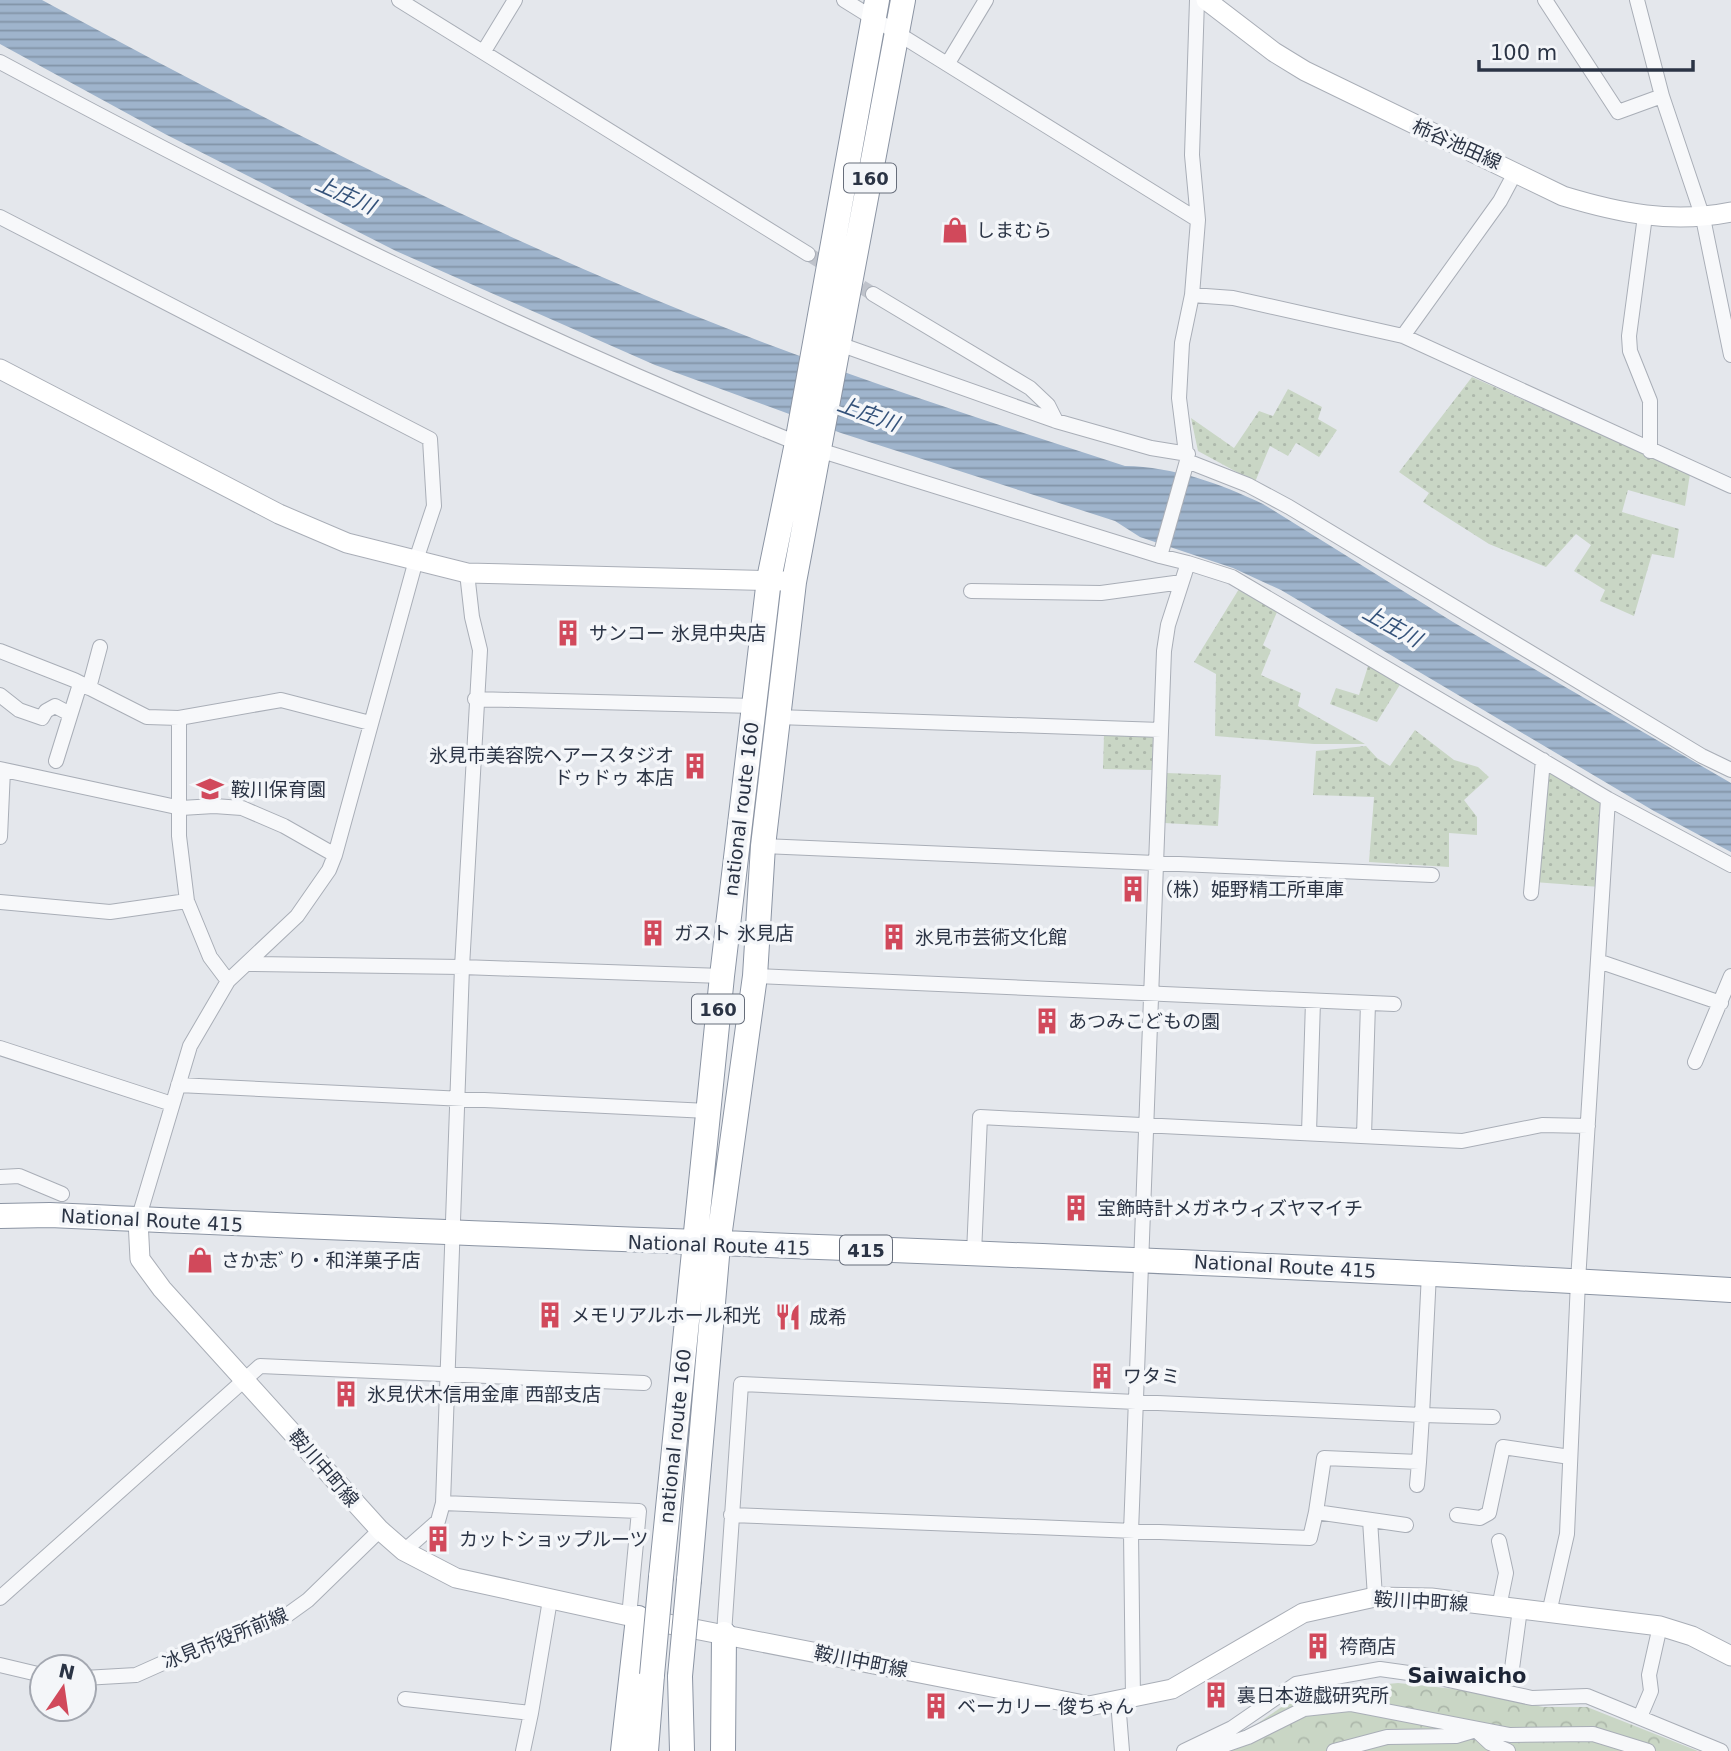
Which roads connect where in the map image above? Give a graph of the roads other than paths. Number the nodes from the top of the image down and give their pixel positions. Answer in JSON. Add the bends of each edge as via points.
{"nodes":[{"id":1,"x":399,"y":0,"type":"edge"},
{"id":2,"x":515,"y":0,"type":"edge"},
{"id":3,"x":844,"y":0,"type":"edge"},
{"id":4,"x":904,"y":0,"type":"edge"},
{"id":5,"x":986,"y":0,"type":"edge"},
{"id":6,"x":1197,"y":0,"type":"edge"},
{"id":7,"x":1206,"y":0,"type":"edge"},
{"id":8,"x":1545,"y":0,"type":"edge"},
{"id":9,"x":1637,"y":0,"type":"edge"},
{"id":10,"x":875,"y":9,"type":"edge"},
{"id":11,"x":897,"y":35,"type":"junction"},
{"id":12,"x":484,"y":51,"type":"junction"},
{"id":13,"x":0,"y":62,"type":"edge"},
{"id":14,"x":948,"y":63,"type":"junction"},
{"id":15,"x":1662,"y":96,"type":"junction"},
{"id":16,"x":1517,"y":171,"type":"junction"},
{"id":17,"x":1731,"y":212,"type":"edge"},
{"id":18,"x":1645,"y":216,"type":"junction"},
{"id":19,"x":0,"y":217,"type":"edge"},
{"id":20,"x":1703,"y":218,"type":"junction"},
{"id":21,"x":1198,"y":220,"type":"junction"},
{"id":22,"x":808,"y":254,"type":"tunnel mouth"},
{"id":23,"x":873,"y":294,"type":"tunnel mouth"},
{"id":24,"x":1192,"y":295,"type":"junction"},
{"id":25,"x":1403,"y":336,"type":"junction"},
{"id":26,"x":838,"y":349,"type":"junction"},
{"id":27,"x":1731,"y":355,"type":"edge"},
{"id":28,"x":0,"y":369,"type":"edge"},
{"id":29,"x":1056,"y":421,"type":"junction"},
{"id":30,"x":812,"y":446,"type":"junction"},
{"id":31,"x":1650,"y":450,"type":"junction"},
{"id":32,"x":1187,"y":458,"type":"junction"},
{"id":33,"x":1731,"y":486,"type":"edge"},
{"id":34,"x":1160,"y":554,"type":"junction"},
{"id":35,"x":416,"y":561,"type":"junction"},
{"id":36,"x":1188,"y":563,"type":"junction"},
{"id":37,"x":467,"y":573,"type":"junction"},
{"id":38,"x":769,"y":579,"type":"junction"},
{"id":39,"x":794,"y":582,"type":"junction"},
{"id":40,"x":1182,"y":582,"type":"junction"},
{"id":41,"x":971,"y":591,"type":"dead end"},
{"id":42,"x":100,"y":647,"type":"dead end"},
{"id":43,"x":0,"y":651,"type":"edge"},
{"id":44,"x":84,"y":686,"type":"junction"},
{"id":45,"x":0,"y":695,"type":"edge"},
{"id":46,"x":475,"y":699,"type":"junction"},
{"id":47,"x":754,"y":706,"type":"junction"},
{"id":48,"x":70,"y":714,"type":"junction"},
{"id":49,"x":777,"y":717,"type":"junction"},
{"id":50,"x":179,"y":718,"type":"junction"},
{"id":51,"x":370,"y":723,"type":"junction"},
{"id":52,"x":1161,"y":730,"type":"junction"},
{"id":53,"x":56,"y":761,"type":"dead end"},
{"id":54,"x":1543,"y":761,"type":"junction"},
{"id":55,"x":1,"y":770,"type":"edge"},
{"id":56,"x":1731,"y":771,"type":"edge"},
{"id":57,"x":1608,"y":799,"type":"junction"},
{"id":58,"x":181,"y":808,"type":"junction"},
{"id":59,"x":0,"y":837,"type":"edge"},
{"id":60,"x":763,"y":846,"type":"junction"},
{"id":61,"x":335,"y":855,"type":"junction"},
{"id":62,"x":1157,"y":861,"type":"junction"},
{"id":63,"x":1731,"y":865,"type":"edge"},
{"id":64,"x":1432,"y":875,"type":"dead end"},
{"id":65,"x":1531,"y":893,"type":"dead end"},
{"id":66,"x":187,"y":901,"type":"junction"},
{"id":67,"x":0,"y":902,"type":"edge"},
{"id":68,"x":1598,"y":961,"type":"junction"},
{"id":69,"x":250,"y":964,"type":"junction"},
{"id":70,"x":462,"y":967,"type":"junction"},
{"id":71,"x":722,"y":976,"type":"junction"},
{"id":72,"x":755,"y":976,"type":"junction"},
{"id":73,"x":1731,"y":976,"type":"edge"},
{"id":74,"x":228,"y":981,"type":"junction"},
{"id":75,"x":1151,"y":995,"type":"junction"},
{"id":76,"x":1313,"y":1001,"type":"junction"},
{"id":77,"x":1368,"y":1003,"type":"junction"},
{"id":78,"x":1721,"y":1003,"type":"junction"},
{"id":79,"x":1394,"y":1004,"type":"dead end"},
{"id":80,"x":0,"y":1048,"type":"edge"},
{"id":81,"x":1695,"y":1062,"type":"dead end"},
{"id":82,"x":178,"y":1085,"type":"junction"},
{"id":83,"x":458,"y":1099,"type":"junction"},
{"id":84,"x":172,"y":1104,"type":"junction"},
{"id":85,"x":708,"y":1111,"type":"junction"},
{"id":86,"x":1145,"y":1126,"type":"junction"},
{"id":87,"x":1588,"y":1126,"type":"junction"},
{"id":88,"x":1309,"y":1133,"type":"junction"},
{"id":89,"x":1364,"y":1136,"type":"junction"},
{"id":90,"x":0,"y":1177,"type":"edge"},
{"id":91,"x":62,"y":1194,"type":"dead end"},
{"id":92,"x":0,"y":1216,"type":"edge"},
{"id":93,"x":138,"y":1220,"type":"junction"},
{"id":94,"x":455,"y":1232,"type":"junction"},
{"id":95,"x":694,"y":1244,"type":"junction"},
{"id":96,"x":718,"y":1245,"type":"junction"},
{"id":97,"x":974,"y":1254,"type":"junction"},
{"id":98,"x":1139,"y":1259,"type":"junction"},
{"id":99,"x":1429,"y":1273,"type":"junction"},
{"id":100,"x":1578,"y":1281,"type":"junction"},
{"id":101,"x":1731,"y":1290,"type":"edge"},
{"id":102,"x":449,"y":1375,"type":"junction"},
{"id":103,"x":246,"y":1379,"type":"junction"},
{"id":104,"x":644,"y":1383,"type":"dead end"},
{"id":105,"x":1136,"y":1403,"type":"junction"},
{"id":106,"x":1422,"y":1415,"type":"junction"},
{"id":107,"x":1493,"y":1417,"type":"dead end"},
{"id":108,"x":1570,"y":1457,"type":"junction"},
{"id":109,"x":1419,"y":1462,"type":"junction"},
{"id":110,"x":1417,"y":1485,"type":"dead end"},
{"id":111,"x":443,"y":1503,"type":"junction"},
{"id":112,"x":1316,"y":1512,"type":"junction"},
{"id":113,"x":731,"y":1515,"type":"junction"},
{"id":114,"x":1457,"y":1515,"type":"dead end"},
{"id":115,"x":1370,"y":1520,"type":"junction"},
{"id":116,"x":1406,"y":1525,"type":"dead end"},
{"id":117,"x":380,"y":1530,"type":"junction"},
{"id":118,"x":1130,"y":1532,"type":"junction"},
{"id":119,"x":1499,"y":1541,"type":"dead end"},
{"id":120,"x":404,"y":1551,"type":"junction"},
{"id":121,"x":1375,"y":1597,"type":"junction"},
{"id":122,"x":0,"y":1598,"type":"edge"},
{"id":123,"x":550,"y":1600,"type":"junction"},
{"id":124,"x":1499,"y":1607,"type":"junction"},
{"id":125,"x":1520,"y":1609,"type":"junction"},
{"id":126,"x":1549,"y":1613,"type":"junction"},
{"id":127,"x":634,"y":1618,"type":"junction"},
{"id":128,"x":1660,"y":1626,"type":"junction"},
{"id":129,"x":724,"y":1634,"type":"junction"},
{"id":130,"x":1731,"y":1656,"type":"edge"},
{"id":131,"x":0,"y":1665,"type":"edge"},
{"id":132,"x":28,"y":1672,"type":"edge"},
{"id":133,"x":1511,"y":1676,"type":"dead end"},
{"id":134,"x":98,"y":1677,"type":"edge"},
{"id":135,"x":405,"y":1699,"type":"dead end"},
{"id":136,"x":1126,"y":1700,"type":"junction"},
{"id":137,"x":530,"y":1713,"type":"junction"},
{"id":138,"x":1640,"y":1717,"type":"junction"},
{"id":139,"x":1476,"y":1730,"type":"junction"},
{"id":140,"x":523,"y":1751,"type":"edge"},
{"id":141,"x":623,"y":1751,"type":"edge"},
{"id":142,"x":646,"y":1751,"type":"edge"},
{"id":143,"x":682,"y":1751,"type":"edge"},
{"id":144,"x":723,"y":1751,"type":"edge"},
{"id":145,"x":1122,"y":1751,"type":"edge"},
{"id":146,"x":1184,"y":1751,"type":"edge"},
{"id":147,"x":1334,"y":1751,"type":"edge"},
{"id":148,"x":1508,"y":1751,"type":"edge"},
{"id":149,"x":1647,"y":1751,"type":"edge"},
{"id":150,"x":1721,"y":1751,"type":"edge"}],
"edges":[{"from":1,"to":12,"type":"street"},
{"from":2,"to":12,"type":"street"},
{"from":3,"to":10,"type":"street"},
{"from":4,"to":11,"type":"highway","number":"160"},
{"from":5,"to":14,"type":"street"},
{"from":6,"to":21,"type":"street","via":[[1192,155]]},
{"from":7,"to":16,"type":"main road","name":"柿谷池田線","via":[[1305,71]]},
{"from":8,"to":15,"type":"street","via":[[1618,113]]},
{"from":9,"to":15,"type":"street"},
{"from":10,"to":11,"type":"street"},
{"from":10,"to":30,"type":"highway","name":"national route 160","number":"160","via":[[814,346]]},
{"from":11,"to":14,"type":"street"},
{"from":11,"to":26,"type":"highway","number":"160"},
{"from":12,"to":22,"type":"street"},
{"from":13,"to":30,"type":"street","via":[[265,201],[449,289],[725,414]]},
{"from":14,"to":21,"type":"street"},
{"from":15,"to":20,"type":"street"},
{"from":16,"to":18,"type":"main road","name":"柿谷池田線","via":[[1563,196]]},
{"from":16,"to":25,"type":"street"},
{"from":17,"to":20,"type":"main road","name":"柿谷池田線"},
{"from":18,"to":20,"type":"main road","name":"柿谷池田線"},
{"from":18,"to":31,"type":"street","via":[[1629,336],[1630,351],[1650,401]]},
{"from":19,"to":35,"type":"street","via":[[430,439],[434,506]]},
{"from":20,"to":27,"type":"street"},
{"from":21,"to":24,"type":"street"},
{"from":23,"to":29,"type":"street","via":[[1031,388]]},
{"from":24,"to":25,"type":"street","via":[[1233,298]]},
{"from":24,"to":32,"type":"street","via":[[1182,344],[1179,398]]},
{"from":25,"to":31,"type":"street"},
{"from":26,"to":29,"type":"street"},
{"from":26,"to":30,"type":"highway","number":"160"},
{"from":28,"to":35,"type":"main road","via":[[279,514],[347,543]]},
{"from":29,"to":32,"type":"street"},
{"from":30,"to":34,"type":"street"},
{"from":30,"to":38,"type":"highway","name":"national route 160","number":"160"},
{"from":30,"to":39,"type":"highway","name":"national route 160","number":"160"},
{"from":31,"to":33,"type":"street"},
{"from":32,"to":34,"type":"street"},
{"from":32,"to":56,"type":"street","via":[[1289,508]]},
{"from":34,"to":36,"type":"street"},
{"from":35,"to":37,"type":"main road"},
{"from":35,"to":51,"type":"street"},
{"from":36,"to":40,"type":"street"},
{"from":36,"to":54,"type":"street","via":[[1232,577]]},
{"from":37,"to":38,"type":"main road"},
{"from":37,"to":46,"type":"street","via":[[480,650]]},
{"from":38,"to":39,"type":"main road"},
{"from":38,"to":47,"type":"highway","name":"national route 160","number":"160"},
{"from":39,"to":49,"type":"highway","name":"national route 160","number":"160"},
{"from":40,"to":41,"type":"street","via":[[1101,593]]},
{"from":40,"to":52,"type":"street","via":[[1164,651]]},
{"from":42,"to":44,"type":"street"},
{"from":43,"to":44,"type":"street"},
{"from":44,"to":48,"type":"street"},
{"from":44,"to":50,"type":"street","via":[[147,717]]},
{"from":45,"to":48,"type":"street","via":[[19,710],[42,718],[55,706]]},
{"from":46,"to":47,"type":"street"},
{"from":46,"to":70,"type":"street"},
{"from":47,"to":71,"type":"highway","name":"national route 160","number":"160"},
{"from":48,"to":53,"type":"street"},
{"from":49,"to":52,"type":"street"},
{"from":49,"to":60,"type":"highway","name":"national route 160","number":"160"},
{"from":50,"to":51,"type":"street","via":[[281,700]]},
{"from":50,"to":58,"type":"street"},
{"from":51,"to":61,"type":"street"},
{"from":52,"to":62,"type":"street"},
{"from":54,"to":57,"type":"street"},
{"from":54,"to":65,"type":"street"},
{"from":55,"to":58,"type":"street"},
{"from":55,"to":59,"type":"street"},
{"from":57,"to":63,"type":"street"},
{"from":57,"to":68,"type":"street"},
{"from":58,"to":61,"type":"street","via":[[243,808]]},
{"from":58,"to":66,"type":"street","via":[[179,836]]},
{"from":60,"to":62,"type":"street"},
{"from":60,"to":72,"type":"highway","name":"national route 160","number":"160"},
{"from":61,"to":69,"type":"street","via":[[297,916]]},
{"from":62,"to":64,"type":"street"},
{"from":62,"to":75,"type":"street"},
{"from":66,"to":67,"type":"street","via":[[110,912]]},
{"from":66,"to":74,"type":"street","via":[[210,957]]},
{"from":68,"to":78,"type":"street"},
{"from":68,"to":87,"type":"street"},
{"from":69,"to":70,"type":"street"},
{"from":69,"to":74,"type":"street"},
{"from":70,"to":71,"type":"street"},
{"from":70,"to":83,"type":"street"},
{"from":71,"to":85,"type":"highway","name":"national route 160","number":"160"},
{"from":72,"to":75,"type":"street"},
{"from":72,"to":96,"type":"highway","name":"national route 160","number":"160"},
{"from":73,"to":78,"type":"street"},
{"from":74,"to":82,"type":"street","via":[[190,1046]]},
{"from":75,"to":76,"type":"street"},
{"from":75,"to":86,"type":"street"},
{"from":76,"to":77,"type":"street"},
{"from":76,"to":88,"type":"street"},
{"from":77,"to":79,"type":"street"},
{"from":77,"to":89,"type":"street"},
{"from":78,"to":81,"type":"street"},
{"from":80,"to":84,"type":"street"},
{"from":82,"to":83,"type":"street"},
{"from":82,"to":84,"type":"street"},
{"from":83,"to":85,"type":"street"},
{"from":83,"to":94,"type":"street"},
{"from":84,"to":93,"type":"street"},
{"from":85,"to":95,"type":"highway","name":"national route 160","number":"160"},
{"from":86,"to":88,"type":"street"},
{"from":86,"to":97,"type":"street","via":[[980,1117]]},
{"from":86,"to":98,"type":"street"},
{"from":87,"to":89,"type":"street","via":[[1542,1125],[1462,1141]]},
{"from":87,"to":100,"type":"street"},
{"from":88,"to":89,"type":"street"},
{"from":90,"to":91,"type":"street","via":[[19,1176]]},
{"from":92,"to":93,"type":"highway","name":"National Route 415","number":"415"},
{"from":93,"to":94,"type":"highway","name":"National Route 415","number":"415"},
{"from":93,"to":103,"type":"main road","name":"鞍川中町線","via":[[141,1259],[162,1289]]},
{"from":94,"to":95,"type":"highway","name":"National Route 415","number":"415"},
{"from":94,"to":102,"type":"street"},
{"from":95,"to":96,"type":"highway","name":"National Route 415","number":"415"},
{"from":95,"to":142,"type":"highway","name":"national route 160","number":"160","bridge":true},
{"from":96,"to":97,"type":"highway","name":"National Route 415","number":"415"},
{"from":96,"to":143,"type":"highway","name":"national route 160","number":"160","bridge":true,"via":[[680,1676]]},
{"from":97,"to":98,"type":"highway","name":"National Route 415","number":"415"},
{"from":98,"to":99,"type":"highway","name":"National Route 415","number":"415"},
{"from":98,"to":105,"type":"street"},
{"from":99,"to":100,"type":"highway","name":"National Route 415","number":"415"},
{"from":99,"to":106,"type":"street"},
{"from":100,"to":101,"type":"highway","name":"National Route 415","number":"415"},
{"from":100,"to":108,"type":"street"},
{"from":102,"to":103,"type":"street","via":[[260,1366]]},
{"from":102,"to":104,"type":"street"},
{"from":102,"to":111,"type":"street"},
{"from":103,"to":117,"type":"main road","name":"鞍川中町線"},
{"from":103,"to":122,"type":"street"},
{"from":105,"to":106,"type":"street"},
{"from":105,"to":113,"type":"street","via":[[741,1384]]},
{"from":105,"to":118,"type":"street"},
{"from":106,"to":107,"type":"street"},
{"from":106,"to":109,"type":"street"},
{"from":108,"to":114,"type":"street","via":[[1503,1447],[1489,1513],[1480,1518]]},
{"from":108,"to":126,"type":"street","via":[[1567,1534]]},
{"from":109,"to":110,"type":"street"},
{"from":109,"to":112,"type":"street","via":[[1324,1458]]},
{"from":111,"to":120,"type":"street","via":[[438,1521]]},
{"from":111,"to":127,"type":"street","via":[[639,1511]]},
{"from":112,"to":115,"type":"street"},
{"from":112,"to":118,"type":"street","via":[[1310,1538]]},
{"from":113,"to":118,"type":"street"},
{"from":113,"to":129,"type":"street"},
{"from":115,"to":116,"type":"street"},
{"from":115,"to":121,"type":"street"},
{"from":117,"to":120,"type":"main road","name":"鞍川中町線"},
{"from":117,"to":134,"type":"street","name":"冰見市役所前線","via":[[283,1618],[201,1646],[136,1675]]},
{"from":118,"to":136,"type":"street"},
{"from":119,"to":124,"type":"street","via":[[1506,1573]]},
{"from":120,"to":123,"type":"main road","name":"鞍川中町線","via":[[456,1578]]},
{"from":121,"to":124,"type":"main road","name":"鞍川中町線","via":[[1431,1598]]},
{"from":121,"to":136,"type":"main road","name":"鞍川中町線","via":[[1303,1613],[1172,1689]]},
{"from":123,"to":127,"type":"main road","name":"鞍川中町線"},
{"from":123,"to":137,"type":"street"},
{"from":124,"to":125,"type":"main road","name":"鞍川中町線"},
{"from":125,"to":126,"type":"main road","name":"鞍川中町線"},
{"from":125,"to":133,"type":"street"},
{"from":126,"to":128,"type":"main road","name":"鞍川中町線"},
{"from":127,"to":129,"type":"main road","name":"鞍川中町線"},
{"from":127,"to":141,"type":"highway"},
{"from":128,"to":130,"type":"main road","name":"鞍川中町線"},
{"from":128,"to":138,"type":"street","via":[[1649,1675],[1651,1691]]},
{"from":129,"to":136,"type":"main road","name":"鞍川中町線","via":[[1089,1706]]},
{"from":129,"to":144,"type":"highway"},
{"from":131,"to":132,"type":"street"},
{"from":135,"to":137,"type":"street"},
{"from":136,"to":145,"type":"street"},
{"from":137,"to":140,"type":"street"},
{"from":138,"to":146,"type":"street","via":[[1587,1696],[1532,1698],[1380,1669],[1296,1684],[1232,1728]]},
{"from":138,"to":150,"type":"street"},
{"from":139,"to":146,"type":"street","via":[[1350,1704],[1304,1709],[1248,1737],[1207,1751]]},
{"from":139,"to":147,"type":"street","via":[[1456,1736],[1387,1737]]},
{"from":139,"to":148,"type":"street"},
{"from":139,"to":149,"type":"street","via":[[1510,1735],[1578,1732]]}]}
